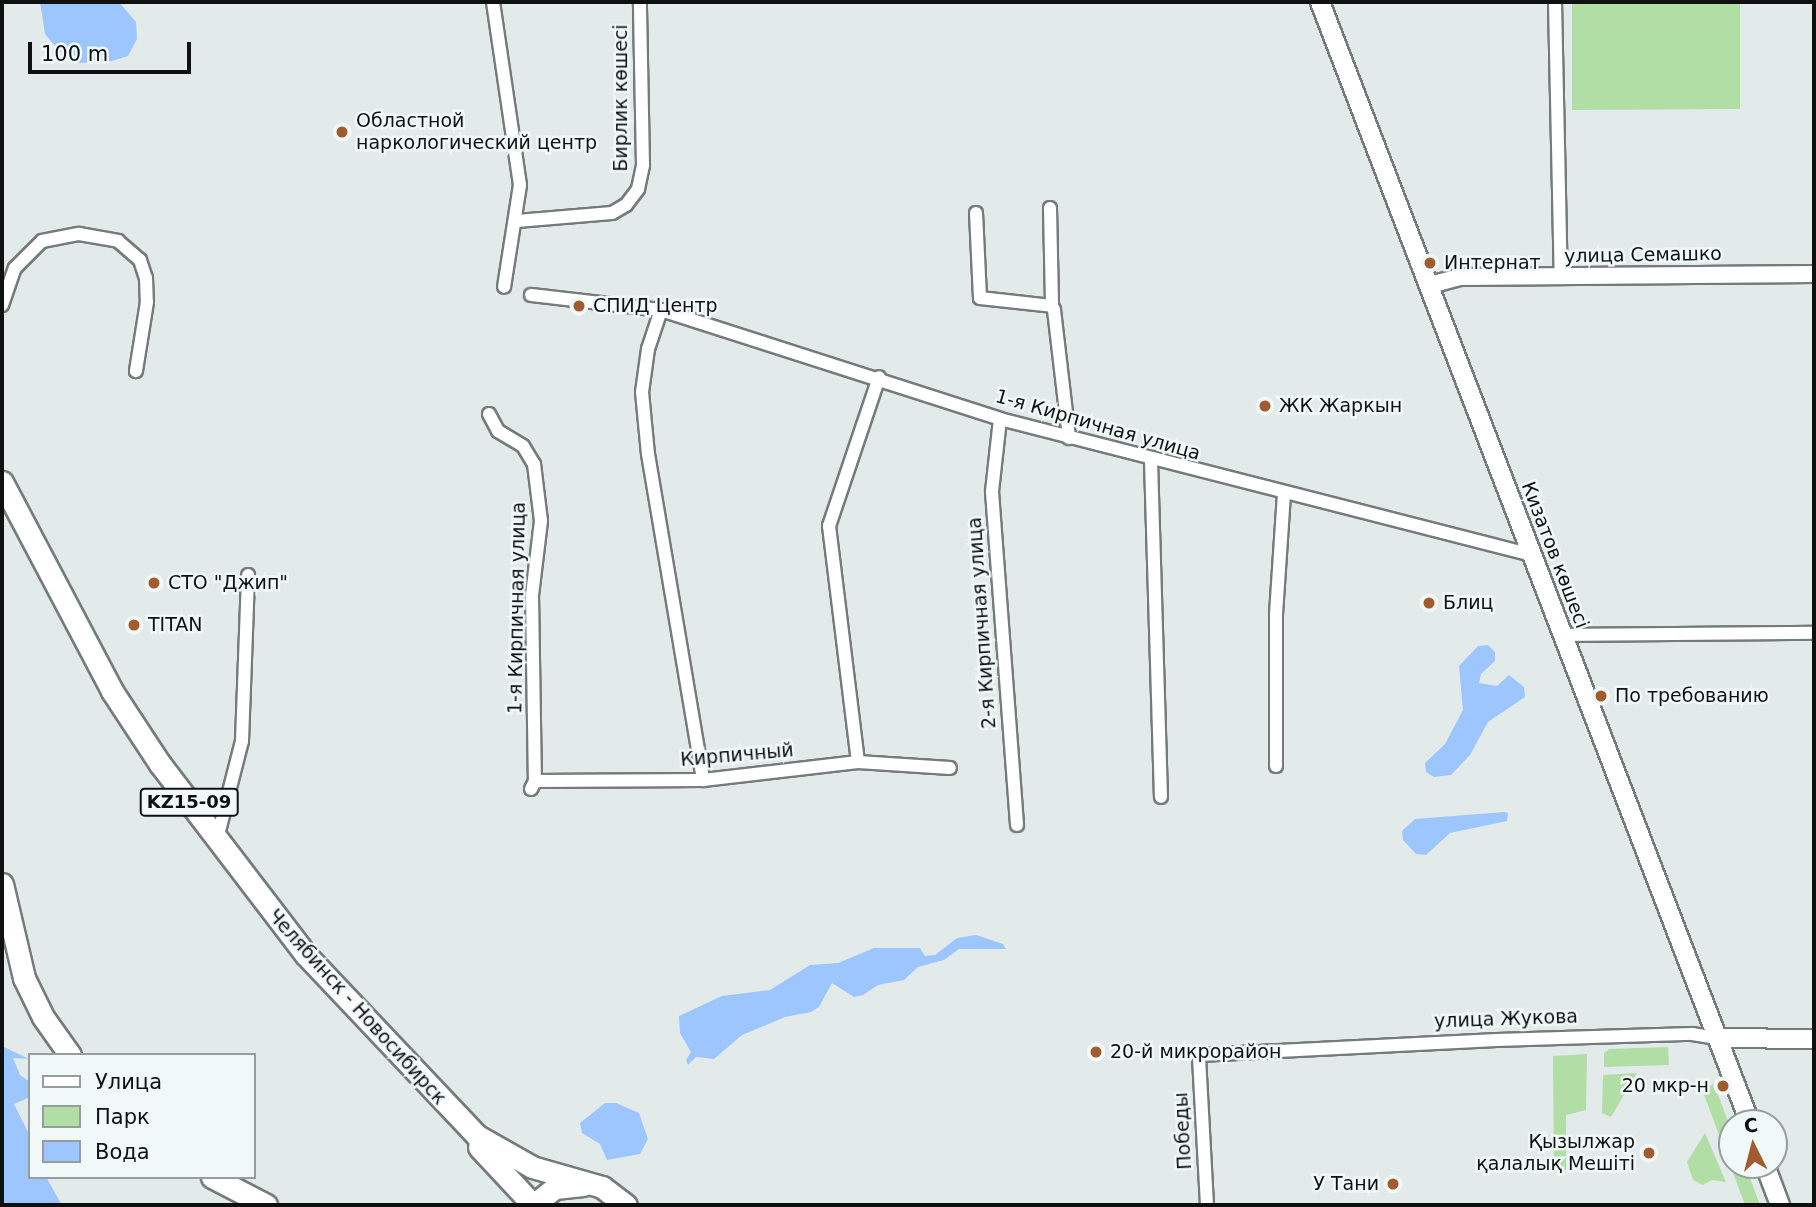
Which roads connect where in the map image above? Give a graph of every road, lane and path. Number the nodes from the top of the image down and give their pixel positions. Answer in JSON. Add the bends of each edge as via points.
{"nodes":[{"id":1,"x":493,"y":2,"type":"edge"},
{"id":2,"x":640,"y":2,"type":"edge"},
{"id":3,"x":1320,"y":2,"type":"edge"},
{"id":4,"x":1555,"y":2,"type":"edge"},
{"id":5,"x":1050,"y":208,"type":"dead end"},
{"id":6,"x":976,"y":213,"type":"dead end"},
{"id":7,"x":517,"y":221,"type":"junction"},
{"id":8,"x":1814,"y":274,"type":"edge"},
{"id":9,"x":1561,"y":276,"type":"junction"},
{"id":10,"x":1430,"y":285,"type":"junction"},
{"id":11,"x":504,"y":287,"type":"dead end"},
{"id":12,"x":531,"y":295,"type":"dead end"},
{"id":13,"x":2,"y":305,"type":"edge"},
{"id":14,"x":1052,"y":306,"type":"junction"},
{"id":15,"x":661,"y":310,"type":"junction"},
{"id":16,"x":136,"y":371,"type":"dead end"},
{"id":17,"x":878,"y":377,"type":"junction"},
{"id":18,"x":489,"y":414,"type":"dead end"},
{"id":19,"x":1000,"y":419,"type":"junction"},
{"id":20,"x":1069,"y":438,"type":"junction"},
{"id":21,"x":1151,"y":461,"type":"junction"},
{"id":22,"x":2,"y":482,"type":"edge"},
{"id":23,"x":1284,"y":495,"type":"junction"},
{"id":24,"x":1532,"y":555,"type":"junction"},
{"id":25,"x":248,"y":575,"type":"dead end"},
{"id":26,"x":1814,"y":633,"type":"edge"},
{"id":27,"x":1563,"y":635,"type":"junction"},
{"id":28,"x":858,"y":762,"type":"junction"},
{"id":29,"x":1276,"y":766,"type":"dead end"},
{"id":30,"x":950,"y":768,"type":"dead end"},
{"id":31,"x":704,"y":780,"type":"junction"},
{"id":32,"x":533,"y":785,"type":"joint"},
{"id":33,"x":1161,"y":797,"type":"dead end"},
{"id":34,"x":1017,"y":825,"type":"dead end"},
{"id":35,"x":217,"y":839,"type":"junction"},
{"id":36,"x":2,"y":884,"type":"edge"},
{"id":37,"x":1718,"y":1038,"type":"junction"},
{"id":38,"x":1814,"y":1039,"type":"edge"},
{"id":39,"x":69,"y":1053,"type":"edge"},
{"id":40,"x":1199,"y":1055,"type":"joint"},
{"id":41,"x":426,"y":1087,"type":"junction"},
{"id":42,"x":1744,"y":1109,"type":"edge"},
{"id":43,"x":208,"y":1179,"type":"edge"},
{"id":44,"x":216,"y":1179,"type":"edge"},
{"id":45,"x":1770,"y":1179,"type":"edge"},
{"id":46,"x":559,"y":1187,"type":"junction"},
{"id":47,"x":602,"y":1187,"type":"junction"},
{"id":48,"x":254,"y":1205,"type":"edge"},
{"id":49,"x":267,"y":1205,"type":"edge"},
{"id":50,"x":533,"y":1205,"type":"edge"},
{"id":51,"x":548,"y":1205,"type":"edge"},
{"id":52,"x":626,"y":1205,"type":"edge"},
{"id":53,"x":1207,"y":1205,"type":"edge"},
{"id":54,"x":1780,"y":1205,"type":"edge"}],
"edges":[{"from":1,"to":7,"type":"street","via":[[520,184]]},
{"from":2,"to":7,"type":"street","name":"Бирлик көшесі","via":[[643,165],[638,189],[626,205],[612,213]]},
{"from":3,"to":10,"type":"main road","name":"Кизатов көшесі"},
{"from":4,"to":9,"type":"street"},
{"from":5,"to":14,"type":"street"},
{"from":6,"to":14,"type":"street","via":[[980,298]]},
{"from":7,"to":11,"type":"street"},
{"from":8,"to":9,"type":"street","name":"улица Семашко"},
{"from":9,"to":10,"type":"street","name":"улица Семашко","via":[[1460,277]]},
{"from":10,"to":24,"type":"main road","name":"Кизатов көшесі"},
{"from":12,"to":15,"type":"street","name":"1-я Кирпичная улица"},
{"from":13,"to":16,"type":"street","via":[[15,268],[42,241],[79,234],[118,241],[140,260],[146,278],[147,302]]},
{"from":14,"to":20,"type":"street"},
{"from":15,"to":17,"type":"street","name":"1-я Кирпичная улица"},
{"from":15,"to":31,"type":"street","via":[[645,362],[642,392],[648,454]]},
{"from":17,"to":19,"type":"street","name":"1-я Кирпичная улица"},
{"from":17,"to":28,"type":"street","via":[[829,526]]},
{"from":18,"to":32,"type":"street","name":"1-я Кирпичная улица","via":[[498,431],[523,446],[534,464],[541,521],[532,595]]},
{"from":19,"to":20,"type":"street","name":"1-я Кирпичная улица"},
{"from":19,"to":34,"type":"street","name":"2-я Кирпичная улица","via":[[992,492]]},
{"from":20,"to":21,"type":"street","name":"1-я Кирпичная улица"},
{"from":21,"to":23,"type":"street","name":"1-я Кирпичная улица"},
{"from":21,"to":33,"type":"street"},
{"from":22,"to":35,"type":"highway","name":"Челябинск - Новосибирск","number":"KZ15-09","via":[[112,691]]},
{"from":23,"to":24,"type":"street","name":"1-я Кирпичная улица"},
{"from":23,"to":29,"type":"street","via":[[1276,614],[1280,675]]},
{"from":24,"to":27,"type":"main road","name":"Кизатов көшесі"},
{"from":25,"to":35,"type":"street","via":[[242,741]]},
{"from":26,"to":27,"type":"street"},
{"from":27,"to":37,"type":"main road","name":"Кизатов көшесі"},
{"from":28,"to":30,"type":"street","name":"Кирпичный"},
{"from":28,"to":31,"type":"street","name":"Кирпичный"},
{"from":31,"to":32,"type":"street","name":"Кирпичный"},
{"from":35,"to":41,"type":"highway","name":"Челябинск - Новосибирск","number":"KZ15-09","via":[[306,955]]},
{"from":36,"to":39,"type":"highway","via":[[24,978],[43,1017]]},
{"from":37,"to":38,"type":"main road","name":"улица Жукова"},
{"from":37,"to":40,"type":"street","name":"улица Жукова","via":[[1692,1034],[1486,1040]]},
{"from":37,"to":42,"type":"main road","name":"Кизатов көшесі"},
{"from":40,"to":53,"type":"street","name":"Победы"},
{"from":41,"to":47,"type":"highway","name":"Челябинск - Новосибирск","number":"KZ15-09","via":[[493,1149],[532,1167]]},
{"from":41,"to":50,"type":"highway","number":"KZ15-09"},
{"from":43,"to":48,"type":"highway"},
{"from":44,"to":49,"type":"highway"},
{"from":45,"to":54,"type":"main road"},
{"from":46,"to":47,"type":"highway"},
{"from":46,"to":50,"type":"highway"},
{"from":46,"to":51,"type":"highway"},
{"from":47,"to":52,"type":"highway","name":"Челябинск - Новосибирск","number":"KZ15-09"}]}
